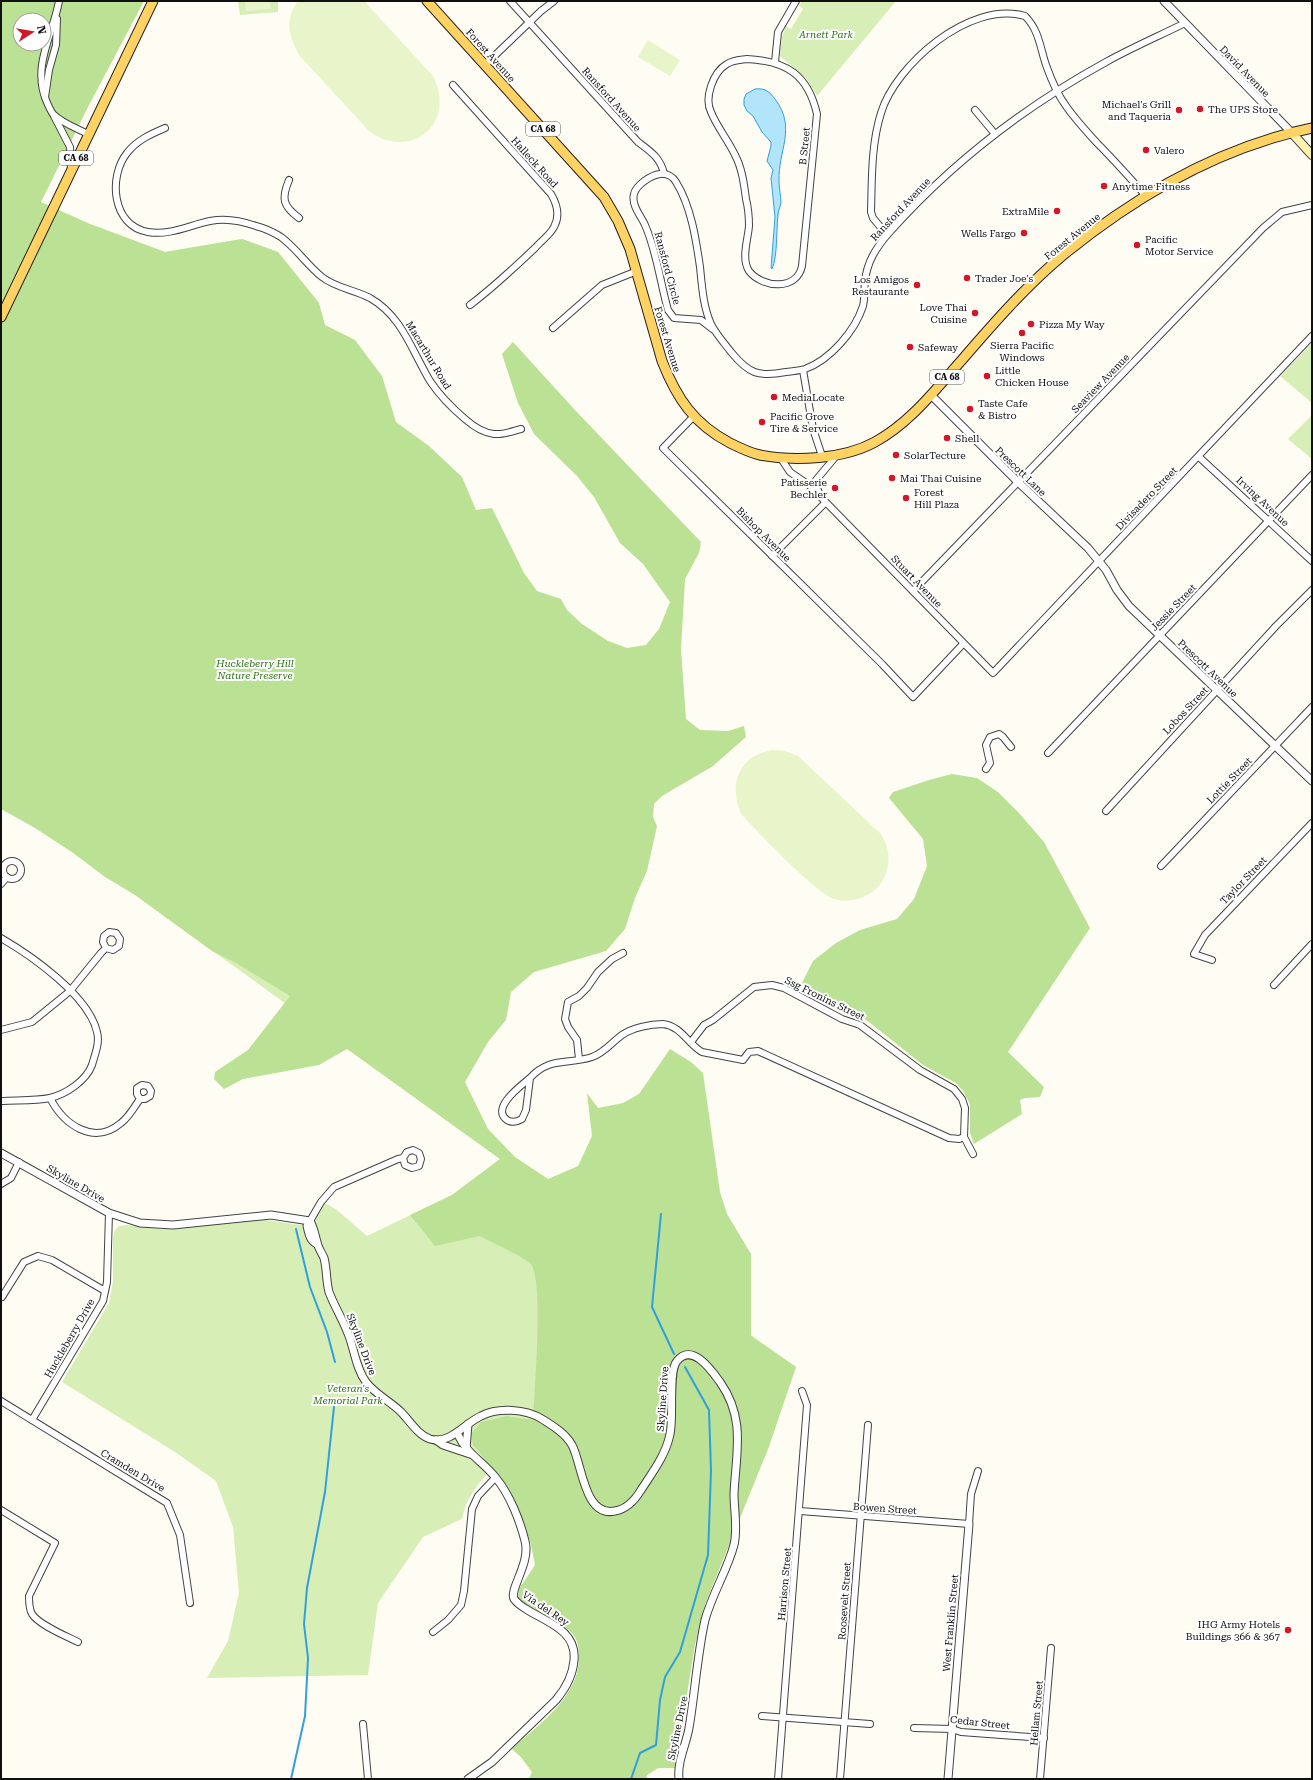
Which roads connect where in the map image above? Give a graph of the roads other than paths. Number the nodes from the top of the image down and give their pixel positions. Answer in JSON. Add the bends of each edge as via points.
{"nodes":[{"id":1,"x":59,"y":1,"type":"edge"},
{"id":2,"x":153,"y":1,"type":"edge"},
{"id":3,"x":510,"y":1,"type":"edge"},
{"id":4,"x":554,"y":1,"type":"edge"},
{"id":5,"x":796,"y":1,"type":"edge"},
{"id":6,"x":1164,"y":1,"type":"edge"},
{"id":7,"x":429,"y":2,"type":"edge"},
{"id":8,"x":1008,"y":6,"type":"dead end"},
{"id":9,"x":58,"y":10,"type":"junction"},
{"id":10,"x":529,"y":22,"type":"junction"},
{"id":11,"x":1185,"y":23,"type":"junction"},
{"id":12,"x":912,"y":54,"type":"dead end"},
{"id":13,"x":775,"y":62,"type":"junction"},
{"id":14,"x":484,"y":65,"type":"junction"},
{"id":15,"x":453,"y":85,"type":"dead end"},
{"id":16,"x":1057,"y":90,"type":"junction"},
{"id":17,"x":45,"y":98,"type":"junction"},
{"id":18,"x":975,"y":110,"type":"dead end"},
{"id":19,"x":52,"y":113,"type":"junction"},
{"id":20,"x":165,"y":128,"type":"dead end"},
{"id":21,"x":1312,"y":128,"type":"edge"},
{"id":22,"x":1291,"y":132,"type":"junction"},
{"id":23,"x":88,"y":134,"type":"junction"},
{"id":24,"x":995,"y":134,"type":"junction"},
{"id":25,"x":1312,"y":155,"type":"edge"},
{"id":26,"x":71,"y":170,"type":"junction"},
{"id":27,"x":664,"y":174,"type":"junction"},
{"id":28,"x":289,"y":180,"type":"dead end"},
{"id":29,"x":1146,"y":196,"type":"junction"},
{"id":30,"x":1312,"y":205,"type":"edge"},
{"id":31,"x":299,"y":218,"type":"dead end"},
{"id":32,"x":887,"y":235,"type":"junction"},
{"id":33,"x":637,"y":271,"type":"junction"},
{"id":34,"x":470,"y":305,"type":"dead end"},
{"id":35,"x":705,"y":307,"type":"junction"},
{"id":36,"x":1,"y":317,"type":"edge"},
{"id":37,"x":691,"y":318,"type":"junction"},
{"id":38,"x":553,"y":328,"type":"dead end"},
{"id":39,"x":714,"y":330,"type":"junction"},
{"id":40,"x":1312,"y":336,"type":"edge"},
{"id":41,"x":803,"y":370,"type":"junction"},
{"id":42,"x":931,"y":395,"type":"junction"},
{"id":43,"x":694,"y":416,"type":"junction"},
{"id":44,"x":521,"y":429,"type":"dead end"},
{"id":45,"x":837,"y":455,"type":"junction"},
{"id":46,"x":822,"y":456,"type":"junction"},
{"id":47,"x":780,"y":457,"type":"junction"},
{"id":48,"x":1199,"y":457,"type":"junction"},
{"id":49,"x":1312,"y":475,"type":"edge"},
{"id":50,"x":1018,"y":482,"type":"junction"},
{"id":51,"x":825,"y":503,"type":"junction"},
{"id":52,"x":1269,"y":521,"type":"junction"},
{"id":53,"x":772,"y":556,"type":"junction"},
{"id":54,"x":1099,"y":561,"type":"junction"},
{"id":55,"x":1312,"y":561,"type":"edge"},
{"id":56,"x":1312,"y":590,"type":"edge"},
{"id":57,"x":913,"y":591,"type":"junction"},
{"id":58,"x":1159,"y":635,"type":"junction"},
{"id":59,"x":964,"y":644,"type":"junction"},
{"id":60,"x":994,"y":673,"type":"joint"},
{"id":61,"x":1217,"y":690,"type":"junction"},
{"id":62,"x":1312,"y":707,"type":"edge"},
{"id":63,"x":1275,"y":746,"type":"junction"},
{"id":64,"x":1011,"y":747,"type":"dead end"},
{"id":65,"x":1048,"y":753,"type":"dead end"},
{"id":66,"x":986,"y":770,"type":"dead end"},
{"id":67,"x":1312,"y":781,"type":"edge"},
{"id":68,"x":1106,"y":811,"type":"dead end"},
{"id":69,"x":1312,"y":823,"type":"edge"},
{"id":70,"x":1161,"y":866,"type":"dead end"},
{"id":71,"x":7,"y":877,"type":"dead end"},
{"id":72,"x":1,"y":884,"type":"edge"},
{"id":73,"x":1,"y":938,"type":"edge"},
{"id":74,"x":1312,"y":944,"type":"edge"},
{"id":75,"x":106,"y":948,"type":"dead end"},
{"id":76,"x":623,"y":953,"type":"dead end"},
{"id":77,"x":1212,"y":960,"type":"dead end"},
{"id":78,"x":1274,"y":986,"type":"dead end"},
{"id":79,"x":70,"y":991,"type":"junction"},
{"id":80,"x":1,"y":1030,"type":"edge"},
{"id":81,"x":691,"y":1042,"type":"junction"},
{"id":82,"x":579,"y":1059,"type":"junction"},
{"id":83,"x":530,"y":1078,"type":"junction"},
{"id":84,"x":50,"y":1098,"type":"junction"},
{"id":85,"x":140,"y":1099,"type":"dead end"},
{"id":86,"x":1,"y":1101,"type":"edge"},
{"id":87,"x":964,"y":1137,"type":"junction"},
{"id":88,"x":1,"y":1153,"type":"edge"},
{"id":89,"x":974,"y":1154,"type":"dead end"},
{"id":90,"x":403,"y":1158,"type":"dead end"},
{"id":91,"x":19,"y":1162,"type":"junction"},
{"id":92,"x":1,"y":1184,"type":"edge"},
{"id":93,"x":109,"y":1213,"type":"junction"},
{"id":94,"x":310,"y":1221,"type":"junction"},
{"id":95,"x":105,"y":1292,"type":"junction"},
{"id":96,"x":2,"y":1297,"type":"edge"},
{"id":97,"x":802,"y":1390,"type":"dead end"},
{"id":98,"x":1,"y":1401,"type":"edge"},
{"id":99,"x":32,"y":1420,"type":"junction"},
{"id":100,"x":468,"y":1424,"type":"junction"},
{"id":101,"x":868,"y":1425,"type":"dead end"},
{"id":102,"x":457,"y":1433,"type":"junction"},
{"id":103,"x":436,"y":1440,"type":"junction"},
{"id":104,"x":469,"y":1452,"type":"junction"},
{"id":105,"x":978,"y":1471,"type":"dead end"},
{"id":106,"x":496,"y":1478,"type":"junction"},
{"id":107,"x":1,"y":1510,"type":"edge"},
{"id":108,"x":800,"y":1511,"type":"junction"},
{"id":109,"x":861,"y":1516,"type":"junction"},
{"id":110,"x":969,"y":1524,"type":"junction"},
{"id":111,"x":190,"y":1603,"type":"dead end"},
{"id":112,"x":433,"y":1632,"type":"dead end"},
{"id":113,"x":78,"y":1642,"type":"dead end"},
{"id":114,"x":1051,"y":1648,"type":"dead end"},
{"id":115,"x":762,"y":1716,"type":"dead end"},
{"id":116,"x":783,"y":1718,"type":"junction"},
{"id":117,"x":845,"y":1722,"type":"junction"},
{"id":118,"x":363,"y":1724,"type":"dead end"},
{"id":119,"x":870,"y":1724,"type":"dead end"},
{"id":120,"x":914,"y":1728,"type":"dead end"},
{"id":121,"x":952,"y":1729,"type":"junction"},
{"id":122,"x":1044,"y":1738,"type":"junction"},
{"id":123,"x":368,"y":1779,"type":"edge"},
{"id":124,"x":468,"y":1779,"type":"edge"},
{"id":125,"x":679,"y":1779,"type":"edge"},
{"id":126,"x":778,"y":1779,"type":"edge"},
{"id":127,"x":840,"y":1779,"type":"edge"},
{"id":128,"x":948,"y":1779,"type":"edge"},
{"id":129,"x":1040,"y":1779,"type":"edge"}],
"edges":[{"from":1,"to":9,"type":"street"},
{"from":2,"to":23,"type":"main road","number":"CA 68"},
{"from":3,"to":10,"type":"street","name":"Ransford Avenue"},
{"from":4,"to":10,"type":"street"},
{"from":5,"to":13,"type":"street","via":[[778,32]]},
{"from":6,"to":11,"type":"street","name":"David Avenue"},
{"from":7,"to":14,"type":"main road","name":"Forest Avenue","number":"CA 68"},
{"from":8,"to":16,"type":"street","via":[[1025,17],[1036,31]]},
{"from":9,"to":17,"type":"street","via":[[56,45]]},
{"from":9,"to":17,"type":"street","via":[[41,67],[41,84]]},
{"from":10,"to":14,"type":"street"},
{"from":10,"to":27,"type":"street","name":"Ransford Avenue","via":[[638,142],[657,157]]},
{"from":11,"to":16,"type":"street","name":"Ransford Avenue","via":[[1107,61]]},
{"from":11,"to":22,"type":"street","name":"David Avenue"},
{"from":12,"to":32,"type":"street","via":[[894,81],[881,112],[873,151],[871,212]]},
{"from":13,"to":13,"type":"street","name":"B Street","via":[[739,60],[723,66],[712,84],[709,108],[735,154],[742,176],[748,213],[745,258],[748,270],[756,277],[778,284],[794,281],[801,273],[816,114],[811,95],[802,80]]},
{"from":14,"to":33,"type":"main road","name":"Forest Avenue","number":"CA 68","via":[[604,197],[618,221]]},
{"from":15,"to":34,"type":"street","name":"Halleck Road","via":[[551,194],[557,211],[556,221],[550,232],[501,282]]},
{"from":16,"to":24,"type":"street","name":"Ransford Avenue"},
{"from":16,"to":29,"type":"street","via":[[1077,121]]},
{"from":17,"to":19,"type":"street"},
{"from":18,"to":24,"type":"street"},
{"from":19,"to":23,"type":"street","via":[[63,122]]},
{"from":19,"to":26,"type":"street","via":[[70,148]]},
{"from":20,"to":44,"type":"street","name":"Macarthur Road","via":[[140,140],[121,163],[117,175],[117,198],[121,213],[129,224],[138,229],[159,233],[212,220],[226,220],[248,223],[272,233],[281,238],[324,278],[371,299],[388,312],[405,333],[437,391],[468,422],[482,431],[493,434]]},
{"from":21,"to":22,"type":"main road","name":"Forest Avenue","number":"CA 68"},
{"from":22,"to":25,"type":"main road","name":"David Avenue"},
{"from":22,"to":29,"type":"main road","name":"Forest Avenue","number":"CA 68","via":[[1237,150]]},
{"from":23,"to":26,"type":"main road","number":"CA 68"},
{"from":24,"to":32,"type":"street","name":"Ransford Avenue","via":[[939,182]]},
{"from":26,"to":36,"type":"main road","number":"CA 68"},
{"from":27,"to":35,"type":"street","name":"Ransford Avenue","via":[[676,182],[690,217]]},
{"from":27,"to":37,"type":"street","name":"Ransford Circle","via":[[653,176],[639,186],[633,199],[652,243],[668,310],[674,318]]},
{"from":28,"to":31,"type":"street","via":[[284,200],[289,210]]},
{"from":29,"to":42,"type":"main road","name":"Forest Avenue","number":"CA 68","via":[[1106,222],[1061,257],[1001,317]]},
{"from":30,"to":50,"type":"street","name":"Seaview Avenue","via":[[1282,212],[1262,228]]},
{"from":32,"to":41,"type":"street","name":"Ransford Avenue","via":[[877,247],[867,268],[863,305],[856,322],[828,355],[817,364]]},
{"from":33,"to":38,"type":"street","via":[[602,285]]},
{"from":33,"to":43,"type":"main road","name":"Forest Avenue","number":"CA 68","via":[[669,379]]},
{"from":35,"to":37,"type":"street","via":[[699,316]]},
{"from":35,"to":39,"type":"street","name":"Ransford Avenue"},
{"from":37,"to":39,"type":"street","name":"Ransford Circle","via":[[700,320]]},
{"from":39,"to":41,"type":"street","name":"Ransford Avenue","via":[[739,362],[758,374]]},
{"from":40,"to":48,"type":"street","name":"Divisadero Street"},
{"from":41,"to":46,"type":"street","via":[[813,429]]},
{"from":42,"to":45,"type":"main road","name":"Forest Avenue","number":"CA 68","via":[[904,422],[875,442]]},
{"from":42,"to":50,"type":"street","name":"Prescott Lane"},
{"from":43,"to":47,"type":"main road","name":"Forest Avenue","number":"CA 68","via":[[717,436],[748,452]]},
{"from":43,"to":53,"type":"street","name":"Bishop Avenue","via":[[663,448]]},
{"from":45,"to":46,"type":"main road","name":"Forest Avenue","number":"CA 68"},
{"from":45,"to":51,"type":"street","name":"Stuart Avenue","via":[[816,480]]},
{"from":46,"to":47,"type":"main road","name":"Forest Avenue","number":"CA 68"},
{"from":47,"to":51,"type":"street","name":"Stuart Avenue","via":[[787,468],[809,485]]},
{"from":48,"to":52,"type":"street","name":"Irving Avenue"},
{"from":48,"to":54,"type":"street","name":"Divisadero Street"},
{"from":49,"to":52,"type":"street","name":"Jessie Street"},
{"from":50,"to":54,"type":"street","name":"Prescott Lane"},
{"from":50,"to":57,"type":"street","name":"Seaview Avenue"},
{"from":51,"to":53,"type":"street"},
{"from":51,"to":57,"type":"street","name":"Stuart Avenue"},
{"from":52,"to":55,"type":"street","name":"Irving Avenue"},
{"from":52,"to":58,"type":"street","name":"Jessie Street"},
{"from":53,"to":59,"type":"street","name":"Bishop Avenue","via":[[913,696]]},
{"from":54,"to":58,"type":"street","name":"Prescott Avenue","via":[[1122,598]]},
{"from":54,"to":60,"type":"street","name":"Divisadero Street"},
{"from":56,"to":61,"type":"street","name":"Lobos Street"},
{"from":57,"to":59,"type":"street","name":"Stuart Avenue"},
{"from":58,"to":61,"type":"street","name":"Prescott Avenue"},
{"from":58,"to":65,"type":"street","name":"Jessie Street"},
{"from":59,"to":60,"type":"street","name":"Stuart Avenue"},
{"from":61,"to":63,"type":"street","name":"Prescott Avenue"},
{"from":61,"to":68,"type":"street","name":"Lobos Street"},
{"from":62,"to":63,"type":"street","name":"Lottie Street"},
{"from":63,"to":67,"type":"street","name":"Prescott Avenue"},
{"from":63,"to":70,"type":"street","name":"Lottie Street"},
{"from":64,"to":66,"type":"street","via":[[999,734],[990,737],[986,745],[990,763]]},
{"from":69,"to":77,"type":"street","name":"Taylor Street","via":[[1205,935],[1194,954]]},
{"from":71,"to":72,"type":"street"},
{"from":73,"to":79,"type":"street","via":[[30,956]]},
{"from":74,"to":78,"type":"street"},
{"from":75,"to":79,"type":"street"},
{"from":76,"to":82,"type":"street","via":[[598,972],[579,996],[568,1002],[565,1019],[577,1040]]},
{"from":79,"to":80,"type":"street","via":[[32,1022]]},
{"from":79,"to":84,"type":"street","via":[[84,1005],[92,1019],[98,1046],[84,1078],[69,1090]]},
{"from":81,"to":82,"type":"street","via":[[674,1028],[663,1024],[656,1025],[632,1030],[597,1056]]},
{"from":81,"to":87,"type":"street","via":[[702,1052],[743,1060],[749,1052],[758,1051],[949,1138]]},
{"from":81,"to":87,"type":"street","name":"Ssg Fronins Street","via":[[704,1025],[754,987],[766,984],[784,988],[842,1019],[860,1025],[925,1074],[954,1089],[965,1108]]},
{"from":82,"to":83,"type":"street","via":[[550,1064]]},
{"from":83,"to":83,"type":"street","via":[[524,1116],[518,1122],[507,1120],[503,1116],[503,1105]]},
{"from":84,"to":85,"type":"street","via":[[56,1110],[69,1124],[92,1133],[104,1132],[120,1124]]},
{"from":84,"to":86,"type":"street"},
{"from":87,"to":89,"type":"street"},
{"from":88,"to":91,"type":"street","name":"Skyline Drive"},
{"from":90,"to":94,"type":"street","via":[[334,1187]]},
{"from":91,"to":92,"type":"street","via":[[10,1178]]},
{"from":91,"to":93,"type":"street","name":"Skyline Drive"},
{"from":93,"to":94,"type":"street","name":"Skyline Drive","via":[[140,1223],[156,1225],[271,1215]]},
{"from":93,"to":95,"type":"street","name":"Huckleberry Drive"},
{"from":94,"to":103,"type":"street","name":"Skyline Drive","via":[[307,1226],[309,1234],[324,1258],[330,1294],[367,1384],[400,1411],[423,1435]]},
{"from":95,"to":96,"type":"street","via":[[52,1260],[38,1256],[24,1262]]},
{"from":95,"to":99,"type":"street","name":"Huckleberry Drive","via":[[98,1311]]},
{"from":97,"to":108,"type":"street","name":"Harrison Street","via":[[807,1405]]},
{"from":98,"to":99,"type":"street","name":"Cramden Drive"},
{"from":99,"to":111,"type":"street","name":"Cramden Drive","via":[[167,1503],[180,1535]]},
{"from":100,"to":102,"type":"street","name":"Skyline Drive"},
{"from":100,"to":104,"type":"street"},
{"from":100,"to":125,"type":"street","name":"Skyline Drive","via":[[483,1414],[496,1412],[520,1411],[537,1416],[561,1432],[573,1447],[590,1498],[609,1512],[629,1505],[662,1456],[672,1421],[672,1374],[678,1359],[688,1355],[700,1358],[726,1391],[736,1414],[737,1428],[735,1541],[705,1621]]},
{"from":101,"to":109,"type":"street","name":"Roosevelt Street"},
{"from":102,"to":103,"type":"street","name":"Skyline Drive"},
{"from":102,"to":104,"type":"street","name":"Via del Rey"},
{"from":103,"to":104,"type":"street","via":[[443,1445]]},
{"from":104,"to":106,"type":"street","name":"Via del Rey"},
{"from":105,"to":110,"type":"street","name":"West Franklin Street","via":[[971,1494]]},
{"from":106,"to":112,"type":"street","via":[[478,1496],[472,1509],[464,1591],[460,1605],[448,1620]]},
{"from":106,"to":124,"type":"street","name":"Via del Rey","via":[[511,1504],[527,1549],[523,1569],[513,1591],[514,1598],[520,1606],[567,1634],[573,1644],[575,1658],[569,1680],[556,1700],[489,1764]]},
{"from":107,"to":113,"type":"street","via":[[55,1543],[29,1596],[32,1614]]},
{"from":108,"to":109,"type":"street","name":"Bowen Street"},
{"from":108,"to":116,"type":"street","name":"Harrison Street"},
{"from":109,"to":110,"type":"street","name":"Bowen Street"},
{"from":109,"to":117,"type":"street","name":"Roosevelt Street"},
{"from":110,"to":121,"type":"street","name":"West Franklin Street"},
{"from":114,"to":122,"type":"street","name":"Hellam Street"},
{"from":115,"to":116,"type":"street"},
{"from":116,"to":117,"type":"street"},
{"from":116,"to":126,"type":"street","name":"Harrison Street"},
{"from":117,"to":119,"type":"street"},
{"from":117,"to":127,"type":"street","name":"Roosevelt Street"},
{"from":118,"to":123,"type":"street"},
{"from":120,"to":121,"type":"street","name":"Cedar Street"},
{"from":121,"to":122,"type":"street","name":"Cedar Street","via":[[961,1732]]},
{"from":121,"to":128,"type":"street","name":"West Franklin Street"},
{"from":122,"to":129,"type":"street","name":"Hellam Street"}]}
